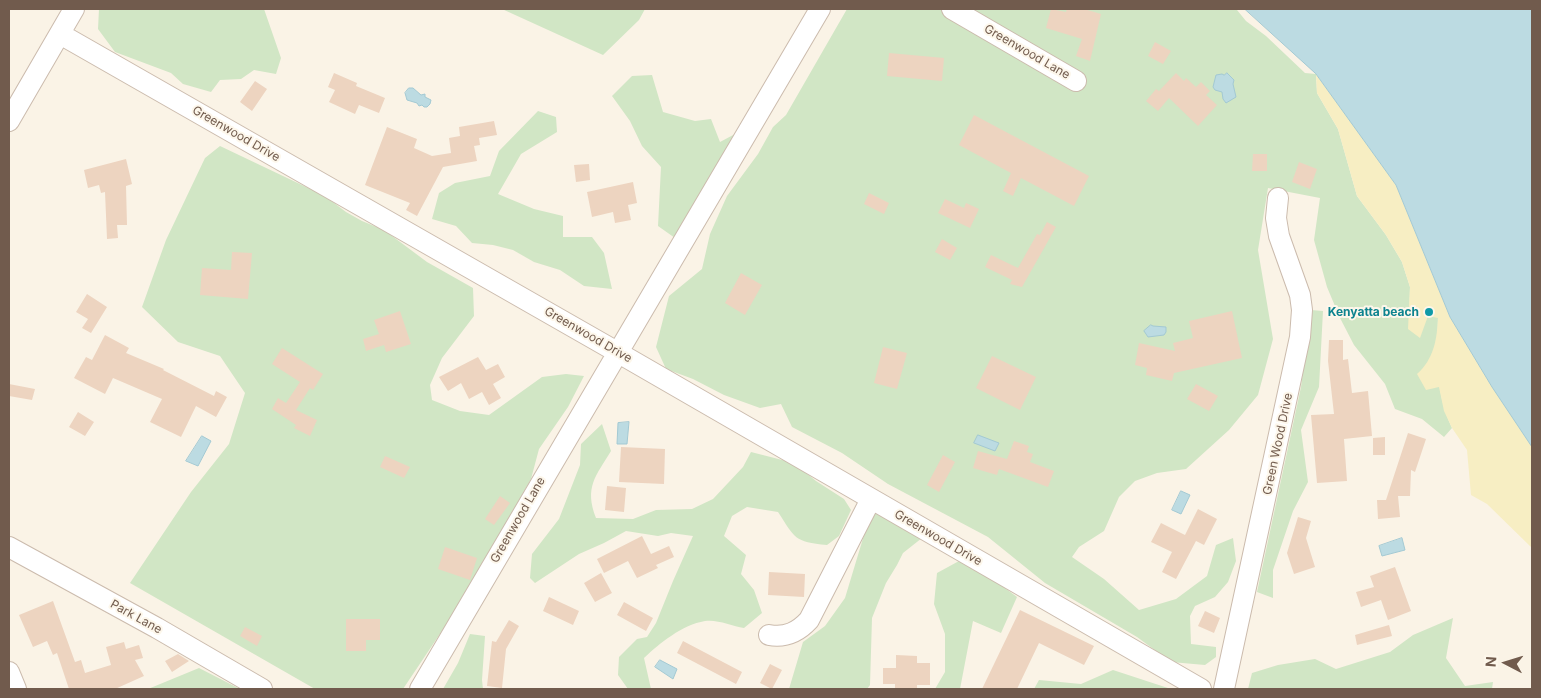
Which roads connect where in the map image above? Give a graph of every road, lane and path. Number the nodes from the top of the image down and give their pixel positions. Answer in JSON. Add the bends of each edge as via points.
{"nodes":[{"id":1,"x":74,"y":9,"type":"edge"},
{"id":2,"x":820,"y":9,"type":"edge"},
{"id":3,"x":952,"y":9,"type":"edge"},
{"id":4,"x":60,"y":34,"type":"junction"},
{"id":5,"x":1076,"y":81,"type":"dead end"},
{"id":6,"x":9,"y":121,"type":"edge"},
{"id":7,"x":1278,"y":198,"type":"dead end"},
{"id":8,"x":617,"y":352,"type":"junction"},
{"id":9,"x":871,"y":499,"type":"junction"},
{"id":10,"x":9,"y":547,"type":"edge"},
{"id":11,"x":769,"y":635,"type":"dead end"},
{"id":12,"x":9,"y":672,"type":"edge"},
{"id":13,"x":16,"y":689,"type":"edge"},
{"id":14,"x":262,"y":689,"type":"edge"},
{"id":15,"x":420,"y":689,"type":"edge"},
{"id":16,"x":1201,"y":689,"type":"edge"},
{"id":17,"x":1224,"y":689,"type":"edge"}],
"edges":[{"from":1,"to":4,"type":"street"},
{"from":2,"to":8,"type":"street","name":"Greenwood Lane"},
{"from":3,"to":5,"type":"street","name":"Greenwood Lane"},
{"from":4,"to":6,"type":"street"},
{"from":4,"to":8,"type":"street","name":"Greenwood Drive"},
{"from":7,"to":17,"type":"street","name":"Green Wood Drive","via":[[1276,218],[1279,236],[1300,295],[1300,337]]},
{"from":8,"to":9,"type":"street","name":"Greenwood Drive"},
{"from":8,"to":15,"type":"street","name":"Greenwood Lane"},
{"from":9,"to":11,"type":"street","via":[[809,620],[793,633]]},
{"from":9,"to":16,"type":"street","name":"Greenwood Drive"},
{"from":10,"to":14,"type":"street","name":"Park Lane"},
{"from":12,"to":13,"type":"street"}]}
